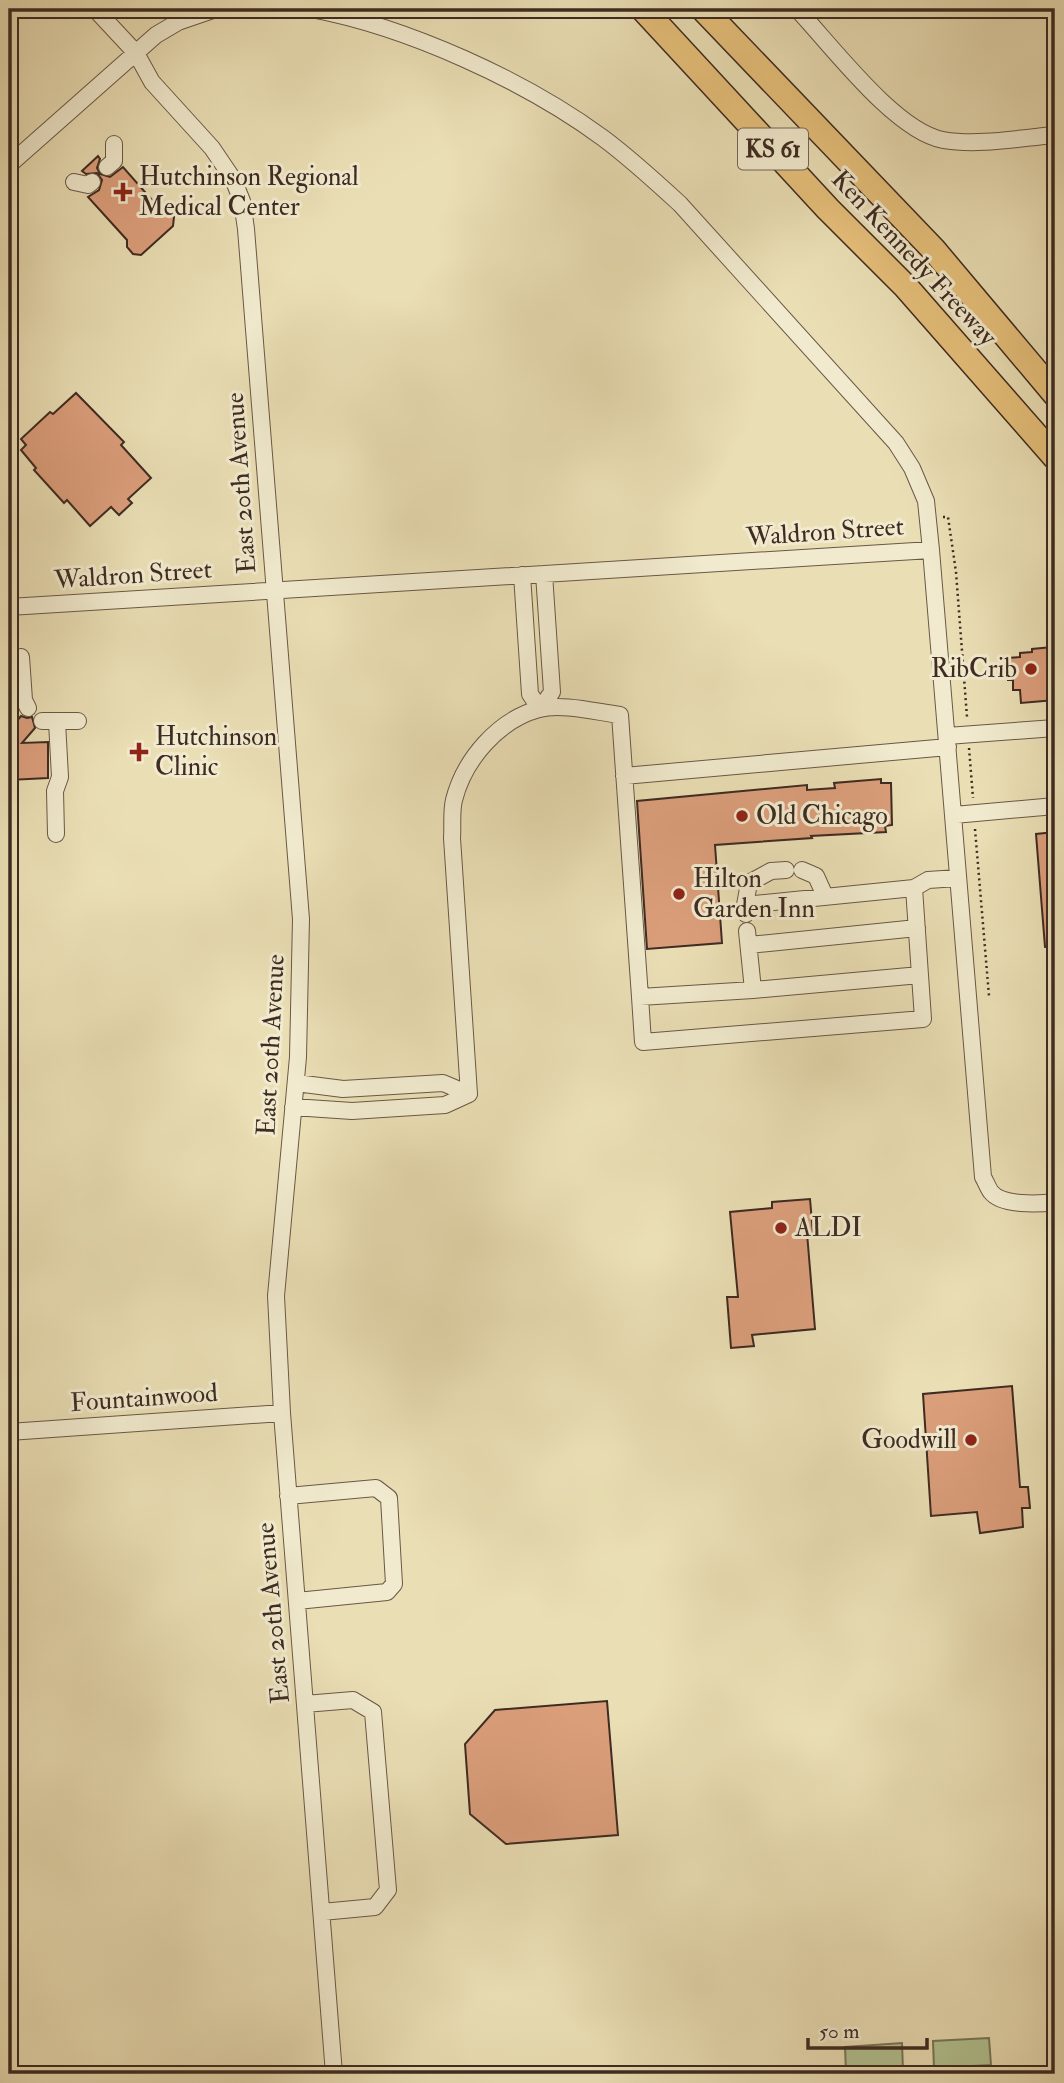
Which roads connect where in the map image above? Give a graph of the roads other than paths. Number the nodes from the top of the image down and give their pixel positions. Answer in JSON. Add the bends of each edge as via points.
{"nodes":[{"id":1,"x":95,"y":9,"type":"edge"},
{"id":2,"x":216,"y":9,"type":"edge"},
{"id":3,"x":311,"y":9,"type":"edge"},
{"id":4,"x":643,"y":9,"type":"edge"},
{"id":5,"x":702,"y":9,"type":"edge"},
{"id":6,"x":797,"y":9,"type":"edge"},
{"id":7,"x":136,"y":53,"type":"junction"},
{"id":8,"x":1055,"y":135,"type":"edge"},
{"id":9,"x":114,"y":144,"type":"dead end"},
{"id":10,"x":9,"y":165,"type":"edge"},
{"id":11,"x":107,"y":167,"type":"dead end"},
{"id":12,"x":74,"y":182,"type":"dead end"},
{"id":13,"x":92,"y":182,"type":"dead end"},
{"id":14,"x":1055,"y":394,"type":"edge"},
{"id":15,"x":1055,"y":457,"type":"edge"},
{"id":16,"x":931,"y":550,"type":"junction"},
{"id":17,"x":544,"y":574,"type":"junction"},
{"id":18,"x":522,"y":575,"type":"junction"},
{"id":19,"x":273,"y":591,"type":"junction"},
{"id":20,"x":9,"y":607,"type":"edge"},
{"id":21,"x":21,"y":657,"type":"dead end"},
{"id":22,"x":28,"y":708,"type":"dead end"},
{"id":23,"x":540,"y":709,"type":"junction"},
{"id":24,"x":78,"y":721,"type":"dead end"},
{"id":25,"x":1055,"y":728,"type":"edge"},
{"id":26,"x":948,"y":742,"type":"junction"},
{"id":27,"x":624,"y":776,"type":"junction"},
{"id":28,"x":1055,"y":807,"type":"edge"},
{"id":29,"x":954,"y":815,"type":"junction"},
{"id":30,"x":56,"y":834,"type":"dead end"},
{"id":31,"x":786,"y":870,"type":"dead end"},
{"id":32,"x":802,"y":870,"type":"dead end"},
{"id":33,"x":958,"y":878,"type":"junction"},
{"id":34,"x":914,"y":888,"type":"junction"},
{"id":35,"x":825,"y":896,"type":"junction"},
{"id":36,"x":747,"y":924,"type":"junction"},
{"id":37,"x":917,"y":928,"type":"junction"},
{"id":38,"x":920,"y":975,"type":"junction"},
{"id":39,"x":752,"y":990,"type":"junction"},
{"id":40,"x":640,"y":998,"type":"junction"},
{"id":41,"x":296,"y":1083,"type":"junction"},
{"id":42,"x":469,"y":1094,"type":"junction"},
{"id":43,"x":293,"y":1107,"type":"junction"},
{"id":44,"x":1055,"y":1202,"type":"edge"},
{"id":45,"x":282,"y":1413,"type":"junction"},
{"id":46,"x":9,"y":1432,"type":"edge"},
{"id":47,"x":288,"y":1496,"type":"junction"},
{"id":48,"x":297,"y":1601,"type":"junction"},
{"id":49,"x":305,"y":1704,"type":"junction"},
{"id":50,"x":322,"y":1912,"type":"junction"},
{"id":51,"x":334,"y":2074,"type":"edge"}],
"edges":[{"from":1,"to":7,"type":"street","name":"East 20th Avenue"},
{"from":2,"to":7,"type":"street","via":[[178,22]]},
{"from":3,"to":16,"type":"street","via":[[398,34],[476,64],[559,109],[645,171],[896,443],[926,501]]},
{"from":4,"to":15,"type":"highway","name":"Ken Kennedy Freeway","number":"KS 61","via":[[905,287]]},
{"from":5,"to":14,"type":"highway","name":"Ken Kennedy Freeway","number":"KS 61","via":[[933,249]]},
{"from":6,"to":8,"type":"street","via":[[889,110],[916,130],[961,142]]},
{"from":7,"to":10,"type":"street"},
{"from":7,"to":19,"type":"street","name":"East 20th Avenue","via":[[152,82],[212,148],[242,201]]},
{"from":9,"to":11,"type":"street","via":[[114,161]]},
{"from":12,"to":13,"type":"street"},
{"from":16,"to":17,"type":"street","name":"Waldron Street"},
{"from":16,"to":26,"type":"street","name":"Waldron Street"},
{"from":17,"to":18,"type":"street","name":"Waldron Street"},
{"from":17,"to":23,"type":"street","via":[[552,692]]},
{"from":18,"to":19,"type":"street","name":"Waldron Street"},
{"from":18,"to":23,"type":"street","via":[[530,694]]},
{"from":19,"to":20,"type":"street","name":"Waldron Street"},
{"from":19,"to":41,"type":"street","name":"East 20th Avenue","via":[[301,919]]},
{"from":21,"to":22,"type":"street"},
{"from":23,"to":27,"type":"street","via":[[620,715]]},
{"from":23,"to":42,"type":"street","via":[[489,737],[468,767],[454,801],[452,838]]},
{"from":24,"to":30,"type":"street","via":[[50,721],[60,777],[55,791]]},
{"from":25,"to":26,"type":"street","via":[[968,735]]},
{"from":26,"to":27,"type":"street"},
{"from":26,"to":29,"type":"street","name":"Waldron Street"},
{"from":27,"to":40,"type":"street"},
{"from":28,"to":29,"type":"street"},
{"from":29,"to":33,"type":"street","name":"Waldron Street"},
{"from":31,"to":36,"type":"street","via":[[771,871],[748,883]]},
{"from":32,"to":35,"type":"street","via":[[816,876]]},
{"from":33,"to":34,"type":"street","via":[[928,880]]},
{"from":33,"to":44,"type":"street","name":"Waldron Street","via":[[983,1177],[992,1194],[1002,1199]]},
{"from":34,"to":35,"type":"street"},
{"from":34,"to":37,"type":"street"},
{"from":35,"to":36,"type":"street"},
{"from":36,"to":37,"type":"street"},
{"from":36,"to":39,"type":"street"},
{"from":37,"to":38,"type":"street"},
{"from":38,"to":39,"type":"street"},
{"from":38,"to":40,"type":"street","via":[[923,1019],[643,1042]]},
{"from":39,"to":40,"type":"street"},
{"from":41,"to":42,"type":"street","via":[[342,1088],[443,1083]]},
{"from":41,"to":43,"type":"street","name":"East 20th Avenue"},
{"from":42,"to":43,"type":"street","via":[[445,1105],[352,1111]]},
{"from":43,"to":45,"type":"street","name":"East 20th Avenue","via":[[276,1296]]},
{"from":45,"to":46,"type":"street","name":"Fountainwood"},
{"from":45,"to":47,"type":"street","name":"East 20th Avenue"},
{"from":47,"to":48,"type":"street","name":"East 20th Avenue"},
{"from":47,"to":48,"type":"street","via":[[376,1488],[389,1498],[394,1584],[387,1592]]},
{"from":48,"to":49,"type":"street","name":"East 20th Avenue"},
{"from":49,"to":50,"type":"street","name":"East 20th Avenue"},
{"from":49,"to":50,"type":"street","via":[[353,1700],[373,1712],[388,1890],[374,1907]]},
{"from":50,"to":51,"type":"street","name":"East 20th Avenue"}]}
